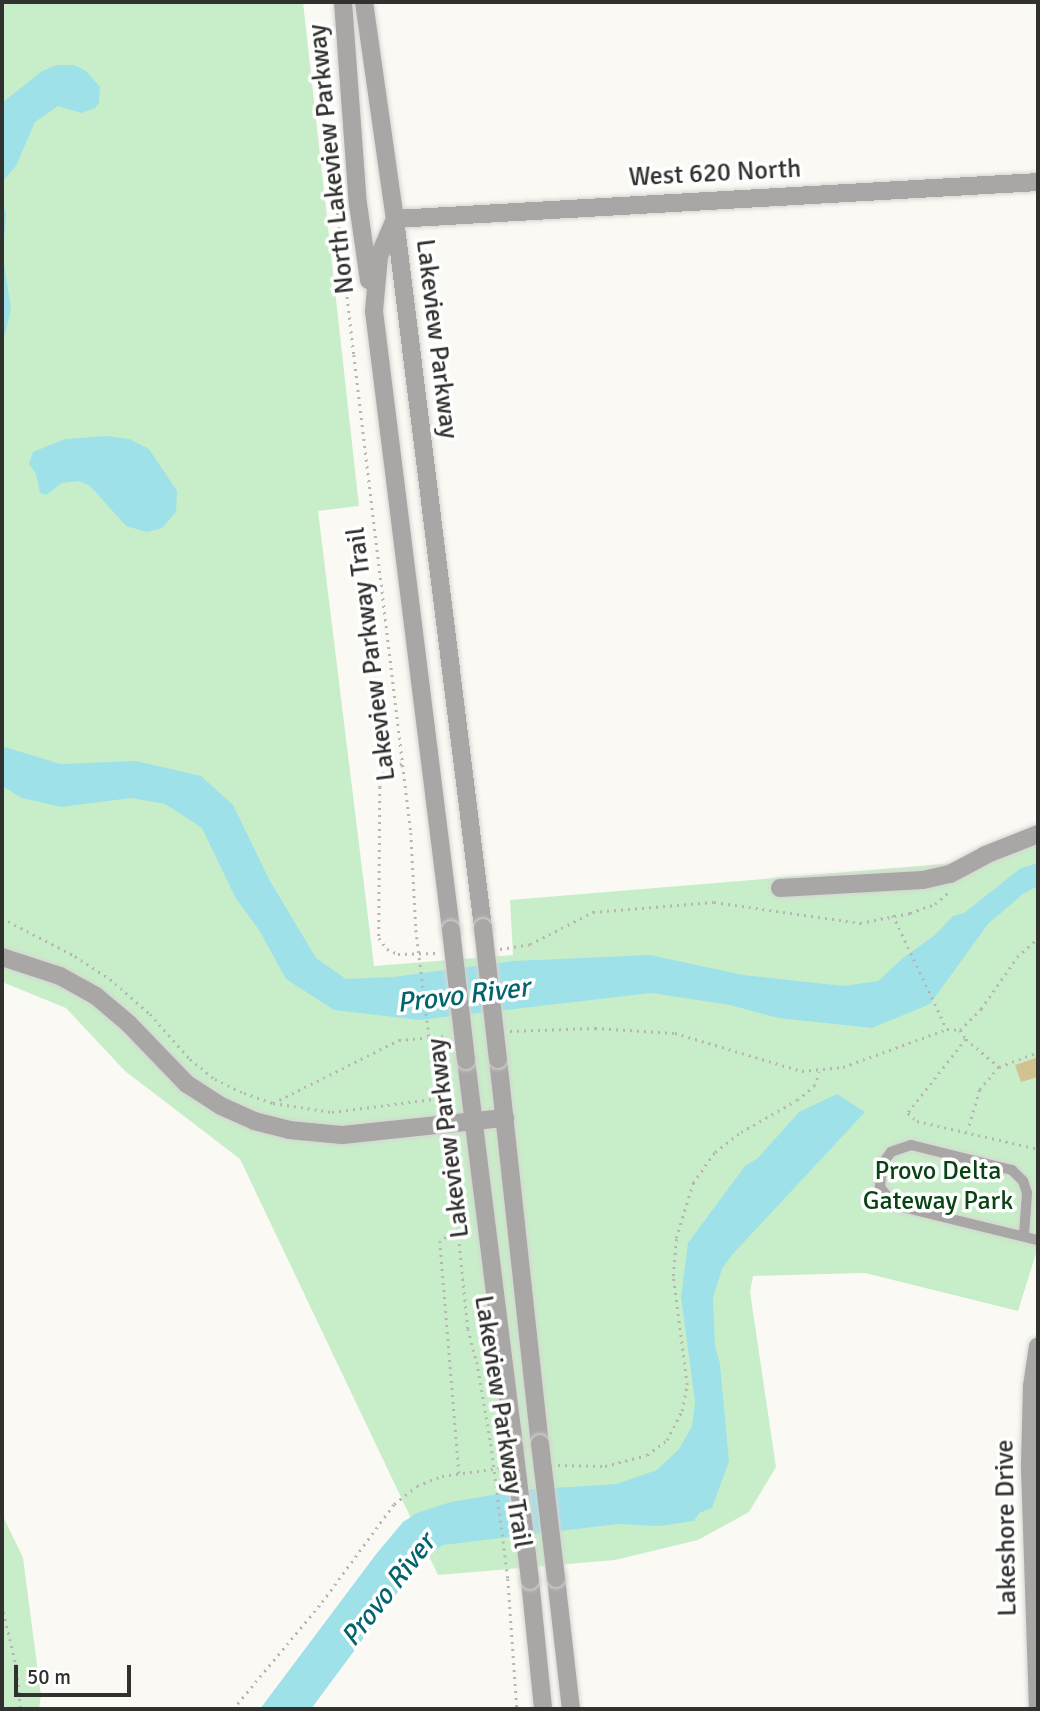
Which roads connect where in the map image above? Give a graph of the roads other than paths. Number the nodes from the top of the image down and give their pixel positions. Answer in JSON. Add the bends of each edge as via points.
{"nodes":[{"id":1,"x":343,"y":2,"type":"edge"},
{"id":2,"x":364,"y":2,"type":"edge"},
{"id":3,"x":1038,"y":183,"type":"edge"},
{"id":4,"x":395,"y":219,"type":"junction"},
{"id":5,"x":374,"y":311,"type":"junction"},
{"id":6,"x":1038,"y":834,"type":"edge"},
{"id":7,"x":780,"y":888,"type":"dead end"},
{"id":8,"x":2,"y":957,"type":"edge"},
{"id":9,"x":505,"y":1118,"type":"junction"},
{"id":10,"x":473,"y":1121,"type":"junction"},
{"id":11,"x":1024,"y":1235,"type":"junction"},
{"id":12,"x":1038,"y":1240,"type":"edge"},
{"id":13,"x":1038,"y":1346,"type":"edge"},
{"id":14,"x":1035,"y":1386,"type":"edge"},
{"id":15,"x":543,"y":1709,"type":"edge"},
{"id":16,"x":571,"y":1709,"type":"edge"},
{"id":17,"x":1038,"y":1709,"type":"edge"}],
"edges":[{"from":1,"to":5,"type":"street","name":"North Lakeview Parkway","via":[[358,204]]},
{"from":2,"to":4,"type":"street","name":"North Lakeview Parkway"},
{"from":3,"to":4,"type":"street","name":"West 620 North"},
{"from":4,"to":5,"type":"street","name":"Lakeview Parkway","via":[[379,256]]},
{"from":4,"to":9,"type":"street","name":"Lakeview Parkway","bridge":true},
{"from":5,"to":10,"type":"street","name":"Lakeview Parkway","bridge":true},
{"from":6,"to":7,"type":"street","via":[[950,874],[923,880]]},
{"from":8,"to":10,"type":"street","via":[[60,975],[96,996],[187,1084],[254,1121],[325,1135]]},
{"from":9,"to":10,"type":"street"},
{"from":9,"to":16,"type":"street","name":"Lakeview Parkway","bridge":true},
{"from":10,"to":15,"type":"street","name":"Lakeview Parkway","bridge":true},
{"from":11,"to":11,"type":"lane","via":[[894,1205],[880,1187],[882,1164],[891,1153],[911,1145],[1012,1170],[1027,1193]]},
{"from":11,"to":12,"type":"lane"},
{"from":13,"to":14,"type":"street","name":"Lakeshore Drive"},
{"from":14,"to":17,"type":"street","name":"Lakeshore Drive","via":[[1030,1464]]}]}
